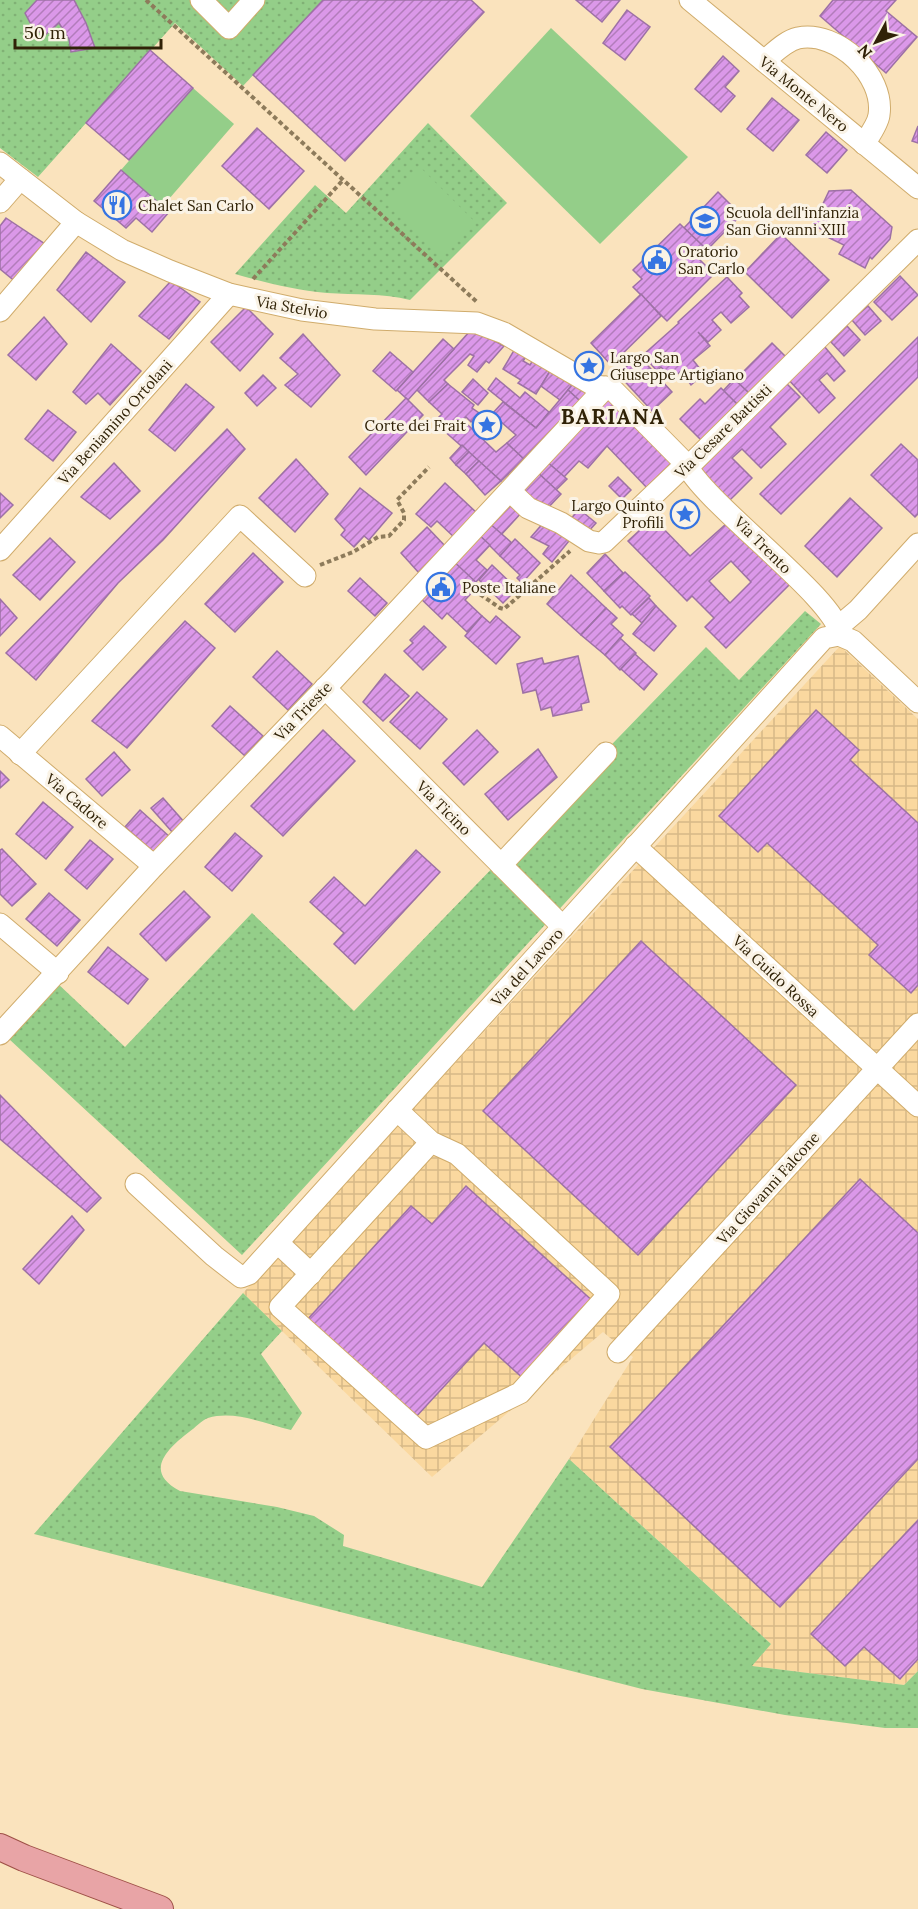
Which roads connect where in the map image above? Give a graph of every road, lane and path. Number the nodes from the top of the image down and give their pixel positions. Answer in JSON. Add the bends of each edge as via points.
{"nodes":[{"id":1,"x":146,"y":0,"type":"edge"},
{"id":2,"x":201,"y":0,"type":"edge"},
{"id":3,"x":254,"y":0,"type":"edge"},
{"id":4,"x":690,"y":0,"type":"edge"},
{"id":5,"x":764,"y":61,"type":"junction"},
{"id":6,"x":864,"y":144,"type":"junction"},
{"id":7,"x":0,"y":163,"type":"edge"},
{"id":8,"x":20,"y":179,"type":"junction"},
{"id":9,"x":343,"y":180,"type":"junction"},
{"id":10,"x":918,"y":188,"type":"edge"},
{"id":11,"x":0,"y":202,"type":"edge"},
{"id":12,"x":76,"y":222,"type":"junction"},
{"id":13,"x":918,"y":240,"type":"edge"},
{"id":14,"x":238,"y":289,"type":"junction"},
{"id":15,"x":484,"y":308,"type":"dead end"},
{"id":16,"x":0,"y":311,"type":"edge"},
{"id":17,"x":606,"y":387,"type":"junction"},
{"id":18,"x":686,"y":464,"type":"junction"},
{"id":19,"x":429,"y":467,"type":"dead end"},
{"id":20,"x":510,"y":490,"type":"junction"},
{"id":21,"x":582,"y":537,"type":"junction"},
{"id":22,"x":918,"y":544,"type":"edge"},
{"id":23,"x":0,"y":550,"type":"edge"},
{"id":24,"x":305,"y":576,"type":"joint"},
{"id":25,"x":474,"y":590,"type":"dead end"},
{"id":26,"x":838,"y":631,"type":"junction"},
{"id":27,"x":325,"y":688,"type":"junction"},
{"id":28,"x":918,"y":702,"type":"edge"},
{"id":29,"x":0,"y":736,"type":"edge"},
{"id":30,"x":20,"y":753,"type":"junction"},
{"id":31,"x":606,"y":753,"type":"dead end"},
{"id":32,"x":636,"y":846,"type":"junction"},
{"id":33,"x":501,"y":865,"type":"junction"},
{"id":34,"x":154,"y":866,"type":"junction"},
{"id":35,"x":0,"y":924,"type":"edge"},
{"id":36,"x":563,"y":927,"type":"junction"},
{"id":37,"x":58,"y":973,"type":"junction"},
{"id":38,"x":918,"y":1024,"type":"edge"},
{"id":39,"x":0,"y":1034,"type":"edge"},
{"id":40,"x":877,"y":1069,"type":"junction"},
{"id":41,"x":918,"y":1106,"type":"edge"},
{"id":42,"x":397,"y":1110,"type":"junction"},
{"id":43,"x":431,"y":1142,"type":"junction"},
{"id":44,"x":136,"y":1184,"type":"dead end"},
{"id":45,"x":278,"y":1243,"type":"junction"},
{"id":46,"x":311,"y":1274,"type":"junction"},
{"id":47,"x":618,"y":1352,"type":"dead end"},
{"id":48,"x":0,"y":1847,"type":"edge"},
{"id":49,"x":160,"y":1909,"type":"edge"}],
"edges":[{"from":1,"to":9,"type":"path"},
{"from":2,"to":3,"type":"street","via":[[229,28]]},
{"from":4,"to":5,"type":"street","name":"Via Monte Nero"},
{"from":5,"to":6,"type":"street","name":"Via Monte Nero"},
{"from":5,"to":6,"type":"street","via":[[799,38],[827,41],[857,59],[872,81],[878,99],[879,116]]},
{"from":6,"to":10,"type":"street","name":"Via Monte Nero"},
{"from":7,"to":8,"type":"street","name":"Via Stelvio"},
{"from":8,"to":11,"type":"street"},
{"from":8,"to":12,"type":"street","name":"Via Stelvio"},
{"from":9,"to":14,"type":"path"},
{"from":9,"to":15,"type":"path"},
{"from":12,"to":14,"type":"street","name":"Via Stelvio","via":[[122,250],[170,271]]},
{"from":12,"to":16,"type":"street"},
{"from":13,"to":18,"type":"street","name":"Via Cesare Battisti","via":[[693,462]]},
{"from":14,"to":17,"type":"street","name":"Via Stelvio","via":[[302,310],[365,318],[477,323],[504,333],[595,386]]},
{"from":14,"to":23,"type":"street","name":"Via Beniamino Ortolani"},
{"from":17,"to":18,"type":"street","name":"Via Trento","via":[[614,390]]},
{"from":17,"to":20,"type":"street","name":"Via Trieste"},
{"from":18,"to":21,"type":"street","name":"Via Cesare Battisti","via":[[604,542],[594,543]]},
{"from":18,"to":26,"type":"street","name":"Via Trento","via":[[710,493],[825,607]]},
{"from":19,"to":24,"type":"path","via":[[397,500],[404,520],[389,536],[378,537],[313,568]]},
{"from":20,"to":21,"type":"street","via":[[528,508]]},
{"from":20,"to":27,"type":"street","name":"Via Trieste"},
{"from":21,"to":25,"type":"path","via":[[504,609]]},
{"from":22,"to":26,"type":"street","name":"Via del Lavoro"},
{"from":24,"to":30,"type":"street","via":[[240,516]]},
{"from":26,"to":28,"type":"street","name":"Via Trento"},
{"from":26,"to":32,"type":"street","name":"Via del Lavoro","via":[[824,638]]},
{"from":27,"to":33,"type":"street","name":"Via Ticino"},
{"from":27,"to":34,"type":"street","name":"Via Trieste"},
{"from":29,"to":30,"type":"street","name":"Via Cadore"},
{"from":30,"to":34,"type":"street","name":"Via Cadore"},
{"from":31,"to":33,"type":"street"},
{"from":32,"to":36,"type":"street","name":"Via del Lavoro"},
{"from":32,"to":40,"type":"street","name":"Via Guido Rossa"},
{"from":33,"to":36,"type":"street","name":"Via Ticino"},
{"from":34,"to":37,"type":"street","name":"Via Trieste"},
{"from":35,"to":37,"type":"street"},
{"from":36,"to":42,"type":"street","name":"Via del Lavoro"},
{"from":37,"to":39,"type":"street","name":"Via Trieste"},
{"from":38,"to":40,"type":"street","name":"Via Giovanni Falcone"},
{"from":40,"to":41,"type":"street","name":"Via Guido Rossa"},
{"from":40,"to":47,"type":"street","name":"Via Giovanni Falcone"},
{"from":42,"to":43,"type":"street"},
{"from":42,"to":45,"type":"street","name":"Via del Lavoro"},
{"from":43,"to":46,"type":"street"},
{"from":43,"to":46,"type":"street","via":[[457,1154],[609,1294],[520,1393],[426,1438],[280,1307]]},
{"from":44,"to":45,"type":"street","name":"Via del Lavoro","via":[[241,1277],[249,1274]]},
{"from":45,"to":46,"type":"street"},
{"from":48,"to":49,"type":"main road"}]}
